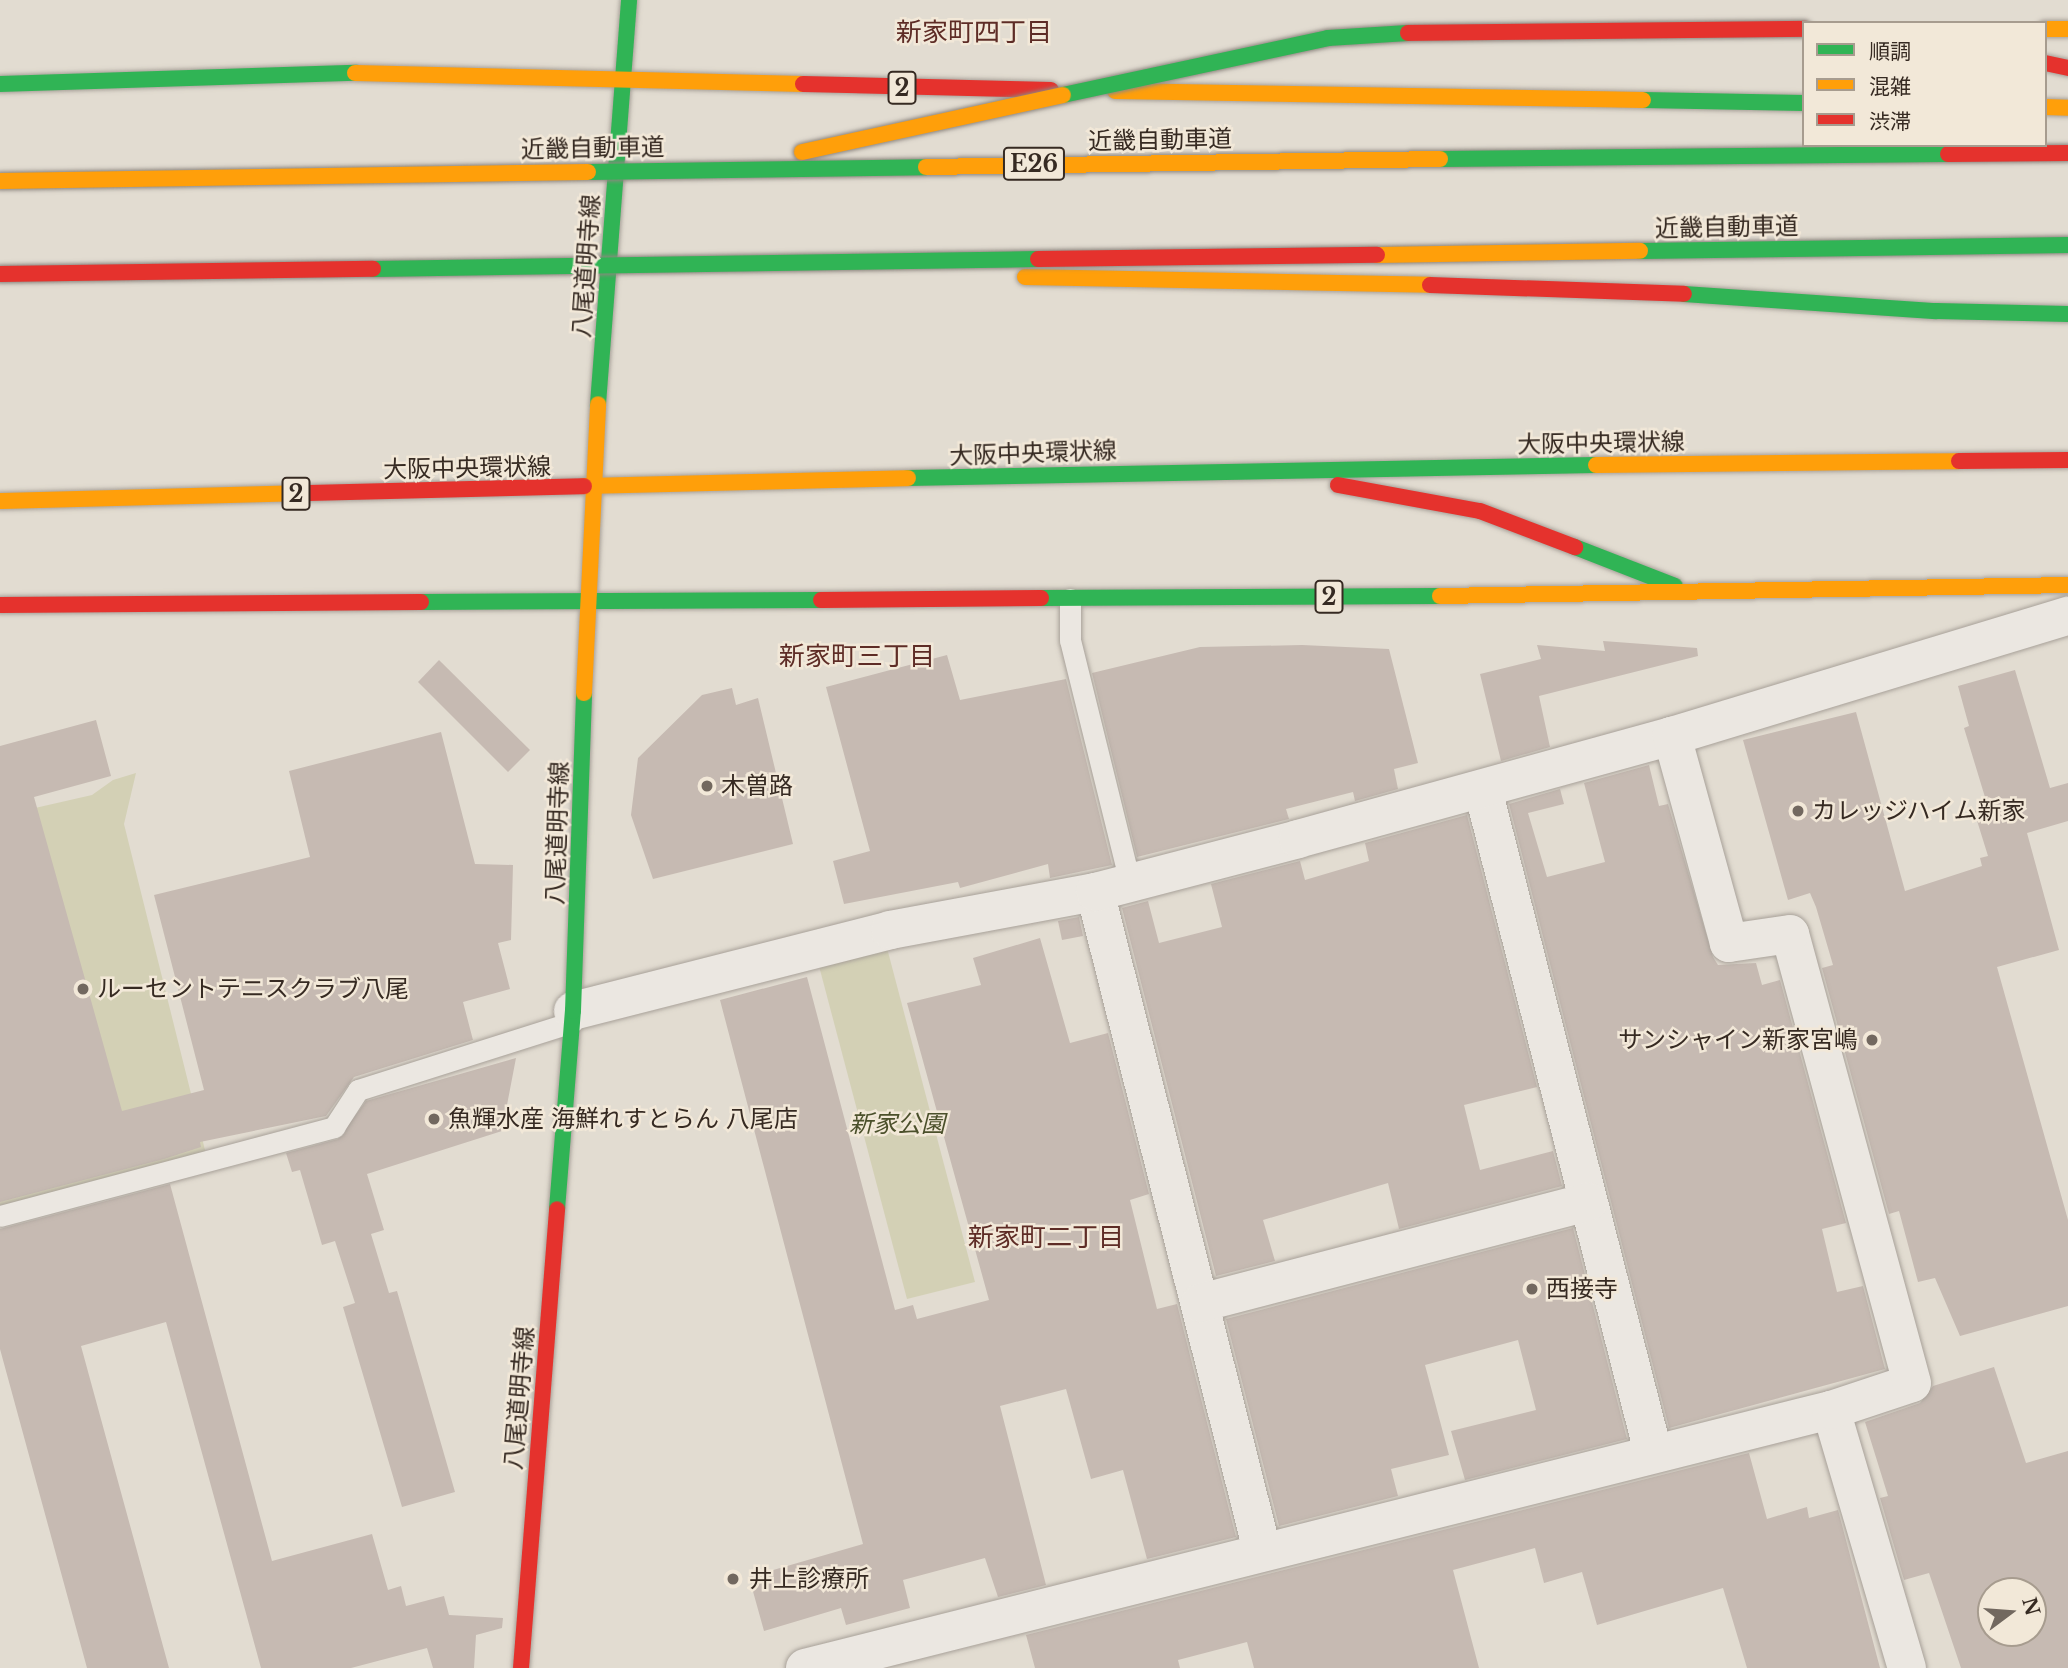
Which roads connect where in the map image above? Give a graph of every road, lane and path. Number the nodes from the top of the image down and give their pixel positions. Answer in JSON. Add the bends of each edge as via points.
{"nodes":[{"id":1,"x":629,"y":0,"type":"edge"},
{"id":2,"x":1802,"y":29,"type":"edge"},
{"id":3,"x":2047,"y":29,"type":"edge"},
{"id":4,"x":2068,"y":29,"type":"edge"},
{"id":5,"x":2047,"y":63,"type":"edge"},
{"id":6,"x":2068,"y":68,"type":"edge"},
{"id":7,"x":623,"y":83,"type":"junction"},
{"id":8,"x":0,"y":84,"type":"edge"},
{"id":9,"x":1802,"y":103,"type":"edge"},
{"id":10,"x":2047,"y":107,"type":"edge"},
{"id":11,"x":2068,"y":108,"type":"edge"},
{"id":12,"x":2068,"y":153,"type":"edge"},
{"id":13,"x":724,"y":169,"type":"junction"},
{"id":14,"x":0,"y":181,"type":"edge"},
{"id":15,"x":2068,"y":245,"type":"edge"},
{"id":16,"x":808,"y":262,"type":"junction"},
{"id":17,"x":0,"y":274,"type":"edge"},
{"id":18,"x":2068,"y":314,"type":"edge"},
{"id":19,"x":2068,"y":460,"type":"edge"},
{"id":20,"x":1253,"y":469,"type":"junction"},
{"id":21,"x":591,"y":488,"type":"junction"},
{"id":22,"x":145,"y":497,"type":"junction"},
{"id":23,"x":0,"y":501,"type":"edge"},
{"id":24,"x":0,"y":518,"type":"edge"},
{"id":25,"x":2068,"y":585,"type":"edge"},
{"id":26,"x":1696,"y":594,"type":"junction"},
{"id":27,"x":1070,"y":599,"type":"junction"},
{"id":28,"x":590,"y":602,"type":"junction"},
{"id":29,"x":0,"y":605,"type":"edge"},
{"id":30,"x":2068,"y":616,"type":"edge"},
{"id":31,"x":1672,"y":736,"type":"junction"},
{"id":32,"x":1483,"y":790,"type":"junction"},
{"id":33,"x":1112,"y":888,"type":"junction"},
{"id":34,"x":572,"y":1017,"type":"junction"},
{"id":35,"x":1588,"y":1202,"type":"junction"},
{"id":36,"x":0,"y":1216,"type":"edge"},
{"id":37,"x":1200,"y":1303,"type":"junction"},
{"id":38,"x":1831,"y":1410,"type":"junction"},
{"id":39,"x":1653,"y":1452,"type":"junction"},
{"id":40,"x":1262,"y":1550,"type":"junction"},
{"id":41,"x":521,"y":1668,"type":"edge"},
{"id":42,"x":805,"y":1668,"type":"edge"},
{"id":43,"x":1907,"y":1668,"type":"edge"}],
"edges":[{"from":1,"to":7,"type":"main road","name":"八尾道明寺線"},
{"from":2,"to":13,"type":"main road","bridge":true,"via":[[1328,38]]},
{"from":3,"to":4,"type":"main road"},
{"from":5,"to":6,"type":"main road"},
{"from":7,"to":8,"type":"main road","number":"2","via":[[292,72]]},
{"from":7,"to":9,"type":"main road","number":"2"},
{"from":7,"to":21,"type":"main road","name":"八尾道明寺線"},
{"from":10,"to":11,"type":"main road"},
{"from":12,"to":13,"type":"main road","name":"近畿自動車道","number":"E26","bridge":true},
{"from":13,"to":14,"type":"main road","name":"近畿自動車道","number":"E26","bridge":true},
{"from":15,"to":16,"type":"main road","name":"近畿自動車道","bridge":true},
{"from":16,"to":17,"type":"main road","name":"近畿自動車道","bridge":true},
{"from":16,"to":18,"type":"main road","bridge":true,"via":[[1033,277],[1602,288],[1936,311]]},
{"from":19,"to":20,"type":"main road","name":"大阪中央環状線","number":"2"},
{"from":20,"to":21,"type":"main road","name":"大阪中央環状線","number":"2"},
{"from":20,"to":26,"type":"main road","via":[[1480,511]]},
{"from":21,"to":22,"type":"main road","name":"大阪中央環状線","number":"2"},
{"from":21,"to":28,"type":"main road","name":"八尾道明寺線"},
{"from":22,"to":23,"type":"main road","name":"大阪中央環状線","number":"2"},
{"from":22,"to":24,"type":"main road"},
{"from":25,"to":26,"type":"main road","number":"2"},
{"from":26,"to":27,"type":"main road","number":"2"},
{"from":27,"to":28,"type":"main road","number":"2"},
{"from":27,"to":33,"type":"lane","via":[[1070,640]]},
{"from":28,"to":29,"type":"main road","number":"2"},
{"from":28,"to":34,"type":"main road","name":"八尾道明寺線"},
{"from":30,"to":31,"type":"street"},
{"from":31,"to":32,"type":"street"},
{"from":31,"to":38,"type":"street","via":[[1729,943],[1790,934],[1912,1383]]},
{"from":32,"to":33,"type":"street"},
{"from":32,"to":35,"type":"street"},
{"from":33,"to":34,"type":"street","via":[[890,930]]},
{"from":33,"to":37,"type":"street"},
{"from":34,"to":36,"type":"lane","via":[[358,1090],[334,1127]]},
{"from":34,"to":41,"type":"main road","name":"八尾道明寺線"},
{"from":35,"to":37,"type":"street"},
{"from":35,"to":39,"type":"street"},
{"from":37,"to":40,"type":"street"},
{"from":38,"to":39,"type":"street"},
{"from":38,"to":43,"type":"street"},
{"from":39,"to":40,"type":"street"},
{"from":40,"to":42,"type":"street"}]}
